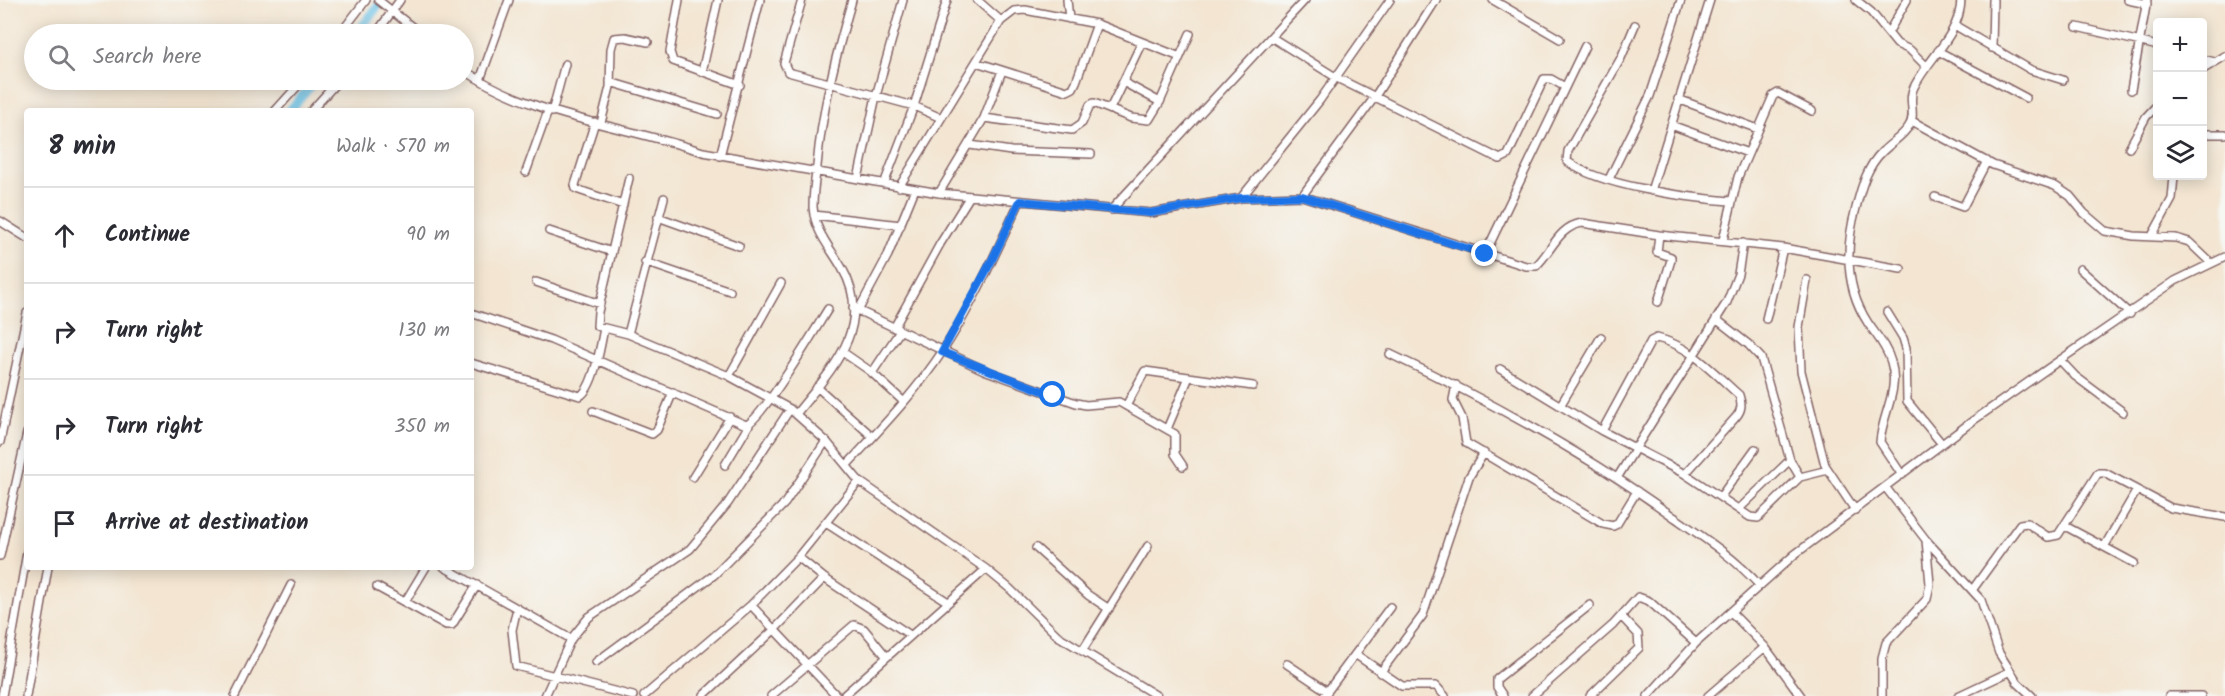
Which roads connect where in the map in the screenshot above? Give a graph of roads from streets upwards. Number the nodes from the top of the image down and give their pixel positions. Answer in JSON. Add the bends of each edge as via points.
{"nodes":[{"id":1,"x":366,"y":0,"type":"edge"},
{"id":2,"x":378,"y":0,"type":"edge"},
{"id":3,"x":400,"y":0,"type":"edge"},
{"id":4,"x":509,"y":0,"type":"edge"},
{"id":5,"x":679,"y":0,"type":"edge"},
{"id":6,"x":718,"y":0,"type":"edge"},
{"id":7,"x":760,"y":0,"type":"edge"},
{"id":8,"x":802,"y":0,"type":"edge"},
{"id":9,"x":852,"y":0,"type":"edge"},
{"id":10,"x":903,"y":0,"type":"edge"},
{"id":11,"x":947,"y":0,"type":"edge"},
{"id":12,"x":977,"y":0,"type":"edge"},
{"id":13,"x":1067,"y":0,"type":"edge"},
{"id":14,"x":1305,"y":0,"type":"edge"},
{"id":15,"x":1390,"y":0,"type":"edge"},
{"id":16,"x":1436,"y":0,"type":"edge"},
{"id":17,"x":1493,"y":0,"type":"edge"},
{"id":18,"x":1681,"y":0,"type":"edge"},
{"id":19,"x":1710,"y":0,"type":"edge"},
{"id":20,"x":1856,"y":0,"type":"edge"},
{"id":21,"x":1907,"y":0,"type":"edge"},
{"id":22,"x":1961,"y":0,"type":"edge"},
{"id":23,"x":1993,"y":0,"type":"edge"},
{"id":24,"x":2128,"y":0,"type":"edge"},
{"id":25,"x":2147,"y":2,"type":"edge"},
{"id":26,"x":392,"y":10,"type":"junction"},
{"id":27,"x":1069,"y":19,"type":"junction"},
{"id":28,"x":1001,"y":21,"type":"junction"},
{"id":29,"x":348,"y":24,"type":"edge"},
{"id":30,"x":383,"y":24,"type":"edge"},
{"id":31,"x":409,"y":24,"type":"edge"},
{"id":32,"x":1097,"y":24,"type":"junction"},
{"id":33,"x":1635,"y":25,"type":"dead end"},
{"id":34,"x":1956,"y":26,"type":"junction"},
{"id":35,"x":2077,"y":27,"type":"dead end"},
{"id":36,"x":1888,"y":33,"type":"junction"},
{"id":37,"x":1190,"y":34,"type":"dead end"},
{"id":38,"x":1271,"y":37,"type":"junction"},
{"id":39,"x":1560,"y":39,"type":"dead end"},
{"id":40,"x":648,"y":42,"type":"dead end"},
{"id":41,"x":1142,"y":42,"type":"junction"},
{"id":42,"x":2140,"y":42,"type":"junction"},
{"id":43,"x":2153,"y":45,"type":"edge"},
{"id":44,"x":1585,"y":46,"type":"dead end"},
{"id":45,"x":1992,"y":48,"type":"junction"},
{"id":46,"x":1938,"y":51,"type":"junction"},
{"id":47,"x":2225,"y":56,"type":"edge"},
{"id":48,"x":1180,"y":57,"type":"junction"},
{"id":49,"x":2207,"y":60,"type":"edge"},
{"id":50,"x":976,"y":62,"type":"junction"},
{"id":51,"x":2216,"y":62,"type":"junction"},
{"id":52,"x":565,"y":64,"type":"dead end"},
{"id":53,"x":1927,"y":67,"type":"junction"},
{"id":54,"x":2207,"y":67,"type":"edge"},
{"id":55,"x":1002,"y":71,"type":"junction"},
{"id":56,"x":702,"y":72,"type":"junction"},
{"id":57,"x":474,"y":76,"type":"edge"},
{"id":58,"x":1337,"y":78,"type":"junction"},
{"id":59,"x":480,"y":80,"type":"junction"},
{"id":60,"x":2063,"y":80,"type":"dead end"},
{"id":61,"x":610,"y":82,"type":"junction"},
{"id":62,"x":1123,"y":82,"type":"junction"},
{"id":63,"x":829,"y":84,"type":"junction"},
{"id":64,"x":740,"y":85,"type":"junction"},
{"id":65,"x":1565,"y":87,"type":"junction"},
{"id":66,"x":294,"y":90,"type":"edge"},
{"id":67,"x":330,"y":90,"type":"edge"},
{"id":68,"x":2131,"y":90,"type":"dead end"},
{"id":69,"x":876,"y":96,"type":"junction"},
{"id":70,"x":1374,"y":98,"type":"junction"},
{"id":71,"x":2026,"y":98,"type":"dead end"},
{"id":72,"x":1678,"y":99,"type":"junction"},
{"id":73,"x":1160,"y":102,"type":"junction"},
{"id":74,"x":914,"y":106,"type":"junction"},
{"id":75,"x":278,"y":108,"type":"edge"},
{"id":76,"x":314,"y":108,"type":"edge"},
{"id":77,"x":1110,"y":109,"type":"junction"},
{"id":78,"x":550,"y":111,"type":"junction"},
{"id":79,"x":1812,"y":111,"type":"dead end"},
{"id":80,"x":2153,"y":112,"type":"edge"},
{"id":81,"x":717,"y":114,"type":"dead end"},
{"id":82,"x":941,"y":118,"type":"junction"},
{"id":83,"x":984,"y":118,"type":"junction"},
{"id":84,"x":1912,"y":121,"type":"junction"},
{"id":85,"x":598,"y":123,"type":"junction"},
{"id":86,"x":1671,"y":124,"type":"junction"},
{"id":87,"x":1758,"y":129,"type":"junction"},
{"id":88,"x":2207,"y":134,"type":"edge"},
{"id":89,"x":2225,"y":134,"type":"edge"},
{"id":90,"x":970,"y":145,"type":"junction"},
{"id":91,"x":2129,"y":148,"type":"dead end"},
{"id":92,"x":1748,"y":153,"type":"junction"},
{"id":93,"x":1091,"y":154,"type":"dead end"},
{"id":94,"x":720,"y":156,"type":"junction"},
{"id":95,"x":1987,"y":161,"type":"junction"},
{"id":96,"x":816,"y":171,"type":"junction"},
{"id":97,"x":526,"y":172,"type":"dead end"},
{"id":98,"x":629,"y":178,"type":"dead end"},
{"id":99,"x":1609,"y":178,"type":"junction"},
{"id":100,"x":858,"y":179,"type":"junction"},
{"id":101,"x":2174,"y":180,"type":"edge"},
{"id":102,"x":884,"y":184,"type":"junction"},
{"id":103,"x":899,"y":187,"type":"junction"},
{"id":104,"x":915,"y":189,"type":"junction"},
{"id":105,"x":1651,"y":191,"type":"junction"},
{"id":106,"x":939,"y":193,"type":"junction"},
{"id":107,"x":970,"y":196,"type":"junction"},
{"id":108,"x":1302,"y":196,"type":"junction"},
{"id":109,"x":1935,"y":197,"type":"dead end"},
{"id":110,"x":664,"y":198,"type":"dead end"},
{"id":111,"x":1241,"y":198,"type":"junction"},
{"id":112,"x":1020,"y":201,"type":"junction"},
{"id":113,"x":1730,"y":201,"type":"junction"},
{"id":114,"x":623,"y":205,"type":"junction"},
{"id":115,"x":1111,"y":210,"type":"junction"},
{"id":116,"x":814,"y":215,"type":"junction"},
{"id":117,"x":658,"y":217,"type":"junction"},
{"id":118,"x":0,"y":221,"type":"edge"},
{"id":119,"x":901,"y":225,"type":"junction"},
{"id":120,"x":549,"y":231,"type":"dead end"},
{"id":121,"x":1659,"y":235,"type":"junction"},
{"id":122,"x":24,"y":236,"type":"edge"},
{"id":123,"x":2152,"y":236,"type":"junction"},
{"id":124,"x":1723,"y":240,"type":"junction"},
{"id":125,"x":1743,"y":243,"type":"junction"},
{"id":126,"x":739,"y":246,"type":"dead end"},
{"id":127,"x":1783,"y":248,"type":"junction"},
{"id":128,"x":2225,"y":248,"type":"edge"},
{"id":129,"x":612,"y":252,"type":"junction"},
{"id":130,"x":1485,"y":254,"type":"junction"},
{"id":131,"x":2222,"y":258,"type":"edge"},
{"id":132,"x":1848,"y":261,"type":"junction"},
{"id":133,"x":645,"y":262,"type":"junction"},
{"id":134,"x":2211,"y":263,"type":"junction"},
{"id":135,"x":1901,"y":269,"type":"dead end"},
{"id":136,"x":2080,"y":269,"type":"dead end"},
{"id":137,"x":1807,"y":280,"type":"dead end"},
{"id":138,"x":536,"y":282,"type":"dead end"},
{"id":139,"x":782,"y":283,"type":"dead end"},
{"id":140,"x":730,"y":291,"type":"dead end"},
{"id":141,"x":1658,"y":302,"type":"dead end"},
{"id":142,"x":600,"y":304,"type":"junction"},
{"id":143,"x":828,"y":309,"type":"dead end"},
{"id":144,"x":855,"y":309,"type":"junction"},
{"id":145,"x":1887,"y":312,"type":"dead end"},
{"id":146,"x":474,"y":314,"type":"edge"},
{"id":147,"x":2130,"y":314,"type":"junction"},
{"id":148,"x":1716,"y":319,"type":"junction"},
{"id":149,"x":1766,"y":319,"type":"dead end"},
{"id":150,"x":604,"y":328,"type":"junction"},
{"id":151,"x":24,"y":329,"type":"edge"},
{"id":152,"x":897,"y":329,"type":"junction"},
{"id":153,"x":628,"y":334,"type":"junction"},
{"id":154,"x":1601,"y":337,"type":"dead end"},
{"id":155,"x":942,"y":352,"type":"junction"},
{"id":156,"x":844,"y":353,"type":"junction"},
{"id":157,"x":1390,"y":354,"type":"dead end"},
{"id":158,"x":1695,"y":355,"type":"junction"},
{"id":159,"x":598,"y":360,"type":"junction"},
{"id":160,"x":2060,"y":360,"type":"junction"},
{"id":161,"x":474,"y":364,"type":"edge"},
{"id":162,"x":1500,"y":369,"type":"dead end"},
{"id":163,"x":872,"y":374,"type":"junction"},
{"id":164,"x":729,"y":376,"type":"junction"},
{"id":165,"x":1189,"y":377,"type":"junction"},
{"id":166,"x":1456,"y":385,"type":"junction"},
{"id":167,"x":1253,"y":386,"type":"dead end"},
{"id":168,"x":818,"y":387,"type":"junction"},
{"id":169,"x":673,"y":392,"type":"junction"},
{"id":170,"x":772,"y":397,"type":"junction"},
{"id":171,"x":0,"y":400,"type":"edge"},
{"id":172,"x":9,"y":402,"type":"junction"},
{"id":173,"x":904,"y":402,"type":"junction"},
{"id":174,"x":1126,"y":406,"type":"junction"},
{"id":175,"x":1560,"y":406,"type":"junction"},
{"id":176,"x":790,"y":408,"type":"junction"},
{"id":177,"x":593,"y":411,"type":"dead end"},
{"id":178,"x":2123,"y":412,"type":"dead end"},
{"id":179,"x":796,"y":414,"type":"junction"},
{"id":180,"x":730,"y":417,"type":"junction"},
{"id":181,"x":750,"y":425,"type":"junction"},
{"id":182,"x":1167,"y":429,"type":"junction"},
{"id":183,"x":1602,"y":431,"type":"junction"},
{"id":184,"x":873,"y":437,"type":"junction"},
{"id":185,"x":826,"y":441,"type":"junction"},
{"id":186,"x":0,"y":442,"type":"edge"},
{"id":187,"x":1942,"y":444,"type":"junction"},
{"id":188,"x":24,"y":447,"type":"edge"},
{"id":189,"x":1638,"y":448,"type":"junction"},
{"id":190,"x":1755,"y":449,"type":"dead end"},
{"id":191,"x":1484,"y":453,"type":"junction"},
{"id":192,"x":1790,"y":460,"type":"junction"},
{"id":193,"x":725,"y":465,"type":"dead end"},
{"id":194,"x":847,"y":465,"type":"junction"},
{"id":195,"x":1183,"y":466,"type":"dead end"},
{"id":196,"x":1828,"y":470,"type":"junction"},
{"id":197,"x":1685,"y":474,"type":"junction"},
{"id":198,"x":1902,"y":475,"type":"junction"},
{"id":199,"x":693,"y":477,"type":"dead end"},
{"id":200,"x":1800,"y":477,"type":"junction"},
{"id":201,"x":1617,"y":478,"type":"junction"},
{"id":202,"x":859,"y":481,"type":"junction"},
{"id":203,"x":1886,"y":488,"type":"junction"},
{"id":204,"x":2137,"y":490,"type":"junction"},
{"id":205,"x":1637,"y":491,"type":"junction"},
{"id":206,"x":1721,"y":496,"type":"junction"},
{"id":207,"x":1739,"y":509,"type":"junction"},
{"id":208,"x":1855,"y":510,"type":"junction"},
{"id":209,"x":2225,"y":517,"type":"edge"},
{"id":210,"x":826,"y":523,"type":"junction"},
{"id":211,"x":2065,"y":526,"type":"junction"},
{"id":212,"x":1926,"y":540,"type":"junction"},
{"id":213,"x":1148,"y":546,"type":"dead end"},
{"id":214,"x":2104,"y":547,"type":"junction"},
{"id":215,"x":1036,"y":548,"type":"dead end"},
{"id":216,"x":0,"y":555,"type":"edge"},
{"id":217,"x":798,"y":557,"type":"junction"},
{"id":218,"x":2134,"y":563,"type":"dead end"},
{"id":219,"x":24,"y":569,"type":"edge"},
{"id":220,"x":986,"y":569,"type":"junction"},
{"id":221,"x":47,"y":570,"type":"edge"},
{"id":222,"x":424,"y":570,"type":"edge"},
{"id":223,"x":450,"y":570,"type":"edge"},
{"id":224,"x":824,"y":578,"type":"junction"},
{"id":225,"x":291,"y":585,"type":"dead end"},
{"id":226,"x":477,"y":585,"type":"junction"},
{"id":227,"x":1760,"y":586,"type":"junction"},
{"id":228,"x":377,"y":587,"type":"dead end"},
{"id":229,"x":1973,"y":589,"type":"junction"},
{"id":230,"x":405,"y":602,"type":"junction"},
{"id":231,"x":948,"y":602,"type":"junction"},
{"id":232,"x":1590,"y":604,"type":"dead end"},
{"id":233,"x":752,"y":605,"type":"junction"},
{"id":234,"x":1390,"y":607,"type":"dead end"},
{"id":235,"x":517,"y":608,"type":"junction"},
{"id":236,"x":1109,"y":609,"type":"junction"},
{"id":237,"x":1731,"y":612,"type":"junction"},
{"id":238,"x":1622,"y":617,"type":"junction"},
{"id":239,"x":774,"y":630,"type":"junction"},
{"id":240,"x":910,"y":635,"type":"junction"},
{"id":241,"x":571,"y":639,"type":"junction"},
{"id":242,"x":1696,"y":644,"type":"junction"},
{"id":243,"x":1765,"y":647,"type":"junction"},
{"id":244,"x":1082,"y":651,"type":"junction"},
{"id":245,"x":1355,"y":654,"type":"junction"},
{"id":246,"x":886,"y":656,"type":"junction"},
{"id":247,"x":596,"y":662,"type":"dead end"},
{"id":248,"x":1287,"y":664,"type":"dead end"},
{"id":249,"x":807,"y":665,"type":"junction"},
{"id":250,"x":2009,"y":672,"type":"junction"},
{"id":251,"x":1380,"y":673,"type":"junction"},
{"id":252,"x":553,"y":676,"type":"junction"},
{"id":253,"x":1326,"y":694,"type":"edge"},
{"id":254,"x":628,"y":695,"type":"edge"},
{"id":255,"x":704,"y":695,"type":"edge"},
{"id":256,"x":2,"y":696,"type":"edge"},
{"id":257,"x":26,"y":696,"type":"edge"},
{"id":258,"x":235,"y":696,"type":"edge"},
{"id":259,"x":545,"y":696,"type":"edge"},
{"id":260,"x":644,"y":696,"type":"edge"},
{"id":261,"x":771,"y":696,"type":"edge"},
{"id":262,"x":837,"y":696,"type":"edge"},
{"id":263,"x":843,"y":696,"type":"edge"},
{"id":264,"x":1157,"y":696,"type":"edge"},
{"id":265,"x":1445,"y":696,"type":"edge"},
{"id":266,"x":1503,"y":696,"type":"edge"},
{"id":267,"x":1532,"y":696,"type":"edge"},
{"id":268,"x":1590,"y":696,"type":"edge"},
{"id":269,"x":1648,"y":696,"type":"edge"},
{"id":270,"x":1708,"y":696,"type":"edge"},
{"id":271,"x":1801,"y":696,"type":"edge"},
{"id":272,"x":1882,"y":696,"type":"edge"},
{"id":273,"x":1959,"y":696,"type":"edge"},
{"id":274,"x":2032,"y":696,"type":"edge"},
{"id":275,"x":2169,"y":696,"type":"edge"},
{"id":276,"x":2201,"y":696,"type":"edge"}],
"edges":[{"from":1,"to":29,"type":"street"},
{"from":2,"to":26,"type":"street"},
{"from":3,"to":26,"type":"street"},
{"from":4,"to":59,"type":"street"},
{"from":5,"to":56,"type":"street","via":[[670,56],[673,61]]},
{"from":6,"to":56,"type":"street"},
{"from":7,"to":64,"type":"street"},
{"from":8,"to":63,"type":"street","via":[[785,68]]},
{"from":9,"to":63,"type":"street"},
{"from":10,"to":69,"type":"street"},
{"from":11,"to":74,"type":"street"},
{"from":12,"to":28,"type":"street"},
{"from":13,"to":27,"type":"street"},
{"from":14,"to":38,"type":"street"},
{"from":15,"to":58,"type":"street"},
{"from":16,"to":70,"type":"street"},
{"from":17,"to":39,"type":"street"},
{"from":18,"to":99,"type":"street","via":[[1650,96]]},
{"from":19,"to":72,"type":"street"},
{"from":20,"to":36,"type":"street"},
{"from":21,"to":36,"type":"street"},
{"from":22,"to":34,"type":"street"},
{"from":23,"to":45,"type":"street"},
{"from":24,"to":25,"type":"street"},
{"from":25,"to":42,"type":"street"},
{"from":26,"to":30,"type":"street"},
{"from":26,"to":31,"type":"street"},
{"from":27,"to":28,"type":"street","via":[[1025,10],[1014,11]]},
{"from":27,"to":32,"type":"street"},
{"from":28,"to":50,"type":"street"},
{"from":32,"to":41,"type":"street"},
{"from":32,"to":55,"type":"street","via":[[1073,88],[1058,90]]},
{"from":33,"to":99,"type":"street","via":[[1566,156],[1571,164]]},
{"from":34,"to":45,"type":"street"},
{"from":34,"to":46,"type":"street"},
{"from":35,"to":42,"type":"street"},
{"from":36,"to":53,"type":"street"},
{"from":37,"to":48,"type":"street"},
{"from":38,"to":58,"type":"street"},
{"from":38,"to":115,"type":"street"},
{"from":40,"to":61,"type":"street","via":[[625,36],[614,38]]},
{"from":41,"to":48,"type":"street"},
{"from":41,"to":62,"type":"street"},
{"from":42,"to":43,"type":"street"},
{"from":42,"to":68,"type":"street"},
{"from":44,"to":65,"type":"street"},
{"from":45,"to":60,"type":"street","via":[[2031,70]]},
{"from":46,"to":53,"type":"street"},
{"from":46,"to":71,"type":"street"},
{"from":47,"to":51,"type":"street"},
{"from":48,"to":73,"type":"street"},
{"from":49,"to":51,"type":"street"},
{"from":50,"to":55,"type":"street"},
{"from":50,"to":82,"type":"street"},
{"from":51,"to":54,"type":"street"},
{"from":52,"to":78,"type":"street"},
{"from":53,"to":84,"type":"street","via":[[1911,96]]},
{"from":55,"to":83,"type":"street"},
{"from":56,"to":64,"type":"street"},
{"from":57,"to":59,"type":"street"},
{"from":58,"to":70,"type":"street"},
{"from":58,"to":111,"type":"street"},
{"from":59,"to":78,"type":"street"},
{"from":61,"to":81,"type":"street"},
{"from":61,"to":85,"type":"street"},
{"from":62,"to":73,"type":"street"},
{"from":62,"to":77,"type":"street"},
{"from":63,"to":69,"type":"street"},
{"from":63,"to":96,"type":"street"},
{"from":64,"to":94,"type":"street"},
{"from":65,"to":70,"type":"street","via":[[1551,79],[1544,80],[1508,155],[1500,159]]},
{"from":65,"to":130,"type":"street"},
{"from":66,"to":75,"type":"street"},
{"from":67,"to":76,"type":"street"},
{"from":69,"to":74,"type":"street"},
{"from":69,"to":100,"type":"street"},
{"from":70,"to":108,"type":"street"},
{"from":72,"to":86,"type":"street"},
{"from":72,"to":87,"type":"street"},
{"from":73,"to":77,"type":"street","via":[[1145,121]]},
{"from":74,"to":82,"type":"street"},
{"from":74,"to":102,"type":"street"},
{"from":77,"to":83,"type":"street","via":[[1090,105],[1082,123],[1072,130]]},
{"from":78,"to":85,"type":"street"},
{"from":78,"to":97,"type":"street"},
{"from":79,"to":87,"type":"street","via":[[1774,94]]},
{"from":80,"to":91,"type":"street"},
{"from":82,"to":103,"type":"street"},
{"from":83,"to":90,"type":"street"},
{"from":84,"to":95,"type":"street"},
{"from":84,"to":132,"type":"street","via":[[1870,168],[1855,210]]},
{"from":85,"to":94,"type":"street"},
{"from":85,"to":114,"type":"street","via":[[576,189]]},
{"from":86,"to":92,"type":"street"},
{"from":86,"to":105,"type":"street"},
{"from":87,"to":92,"type":"street"},
{"from":88,"to":89,"type":"street"},
{"from":90,"to":93,"type":"street"},
{"from":90,"to":106,"type":"street"},
{"from":92,"to":113,"type":"street"},
{"from":94,"to":96,"type":"street"},
{"from":95,"to":109,"type":"street","via":[[1963,207]]},
{"from":95,"to":123,"type":"street","via":[[2055,186],[2105,231]]},
{"from":96,"to":100,"type":"street"},
{"from":96,"to":116,"type":"street"},
{"from":98,"to":114,"type":"street"},
{"from":99,"to":105,"type":"street"},
{"from":100,"to":102,"type":"street"},
{"from":101,"to":123,"type":"street","via":[[2172,199]]},
{"from":102,"to":103,"type":"street"},
{"from":103,"to":104,"type":"street"},
{"from":104,"to":106,"type":"street"},
{"from":104,"to":119,"type":"street"},
{"from":105,"to":113,"type":"street"},
{"from":106,"to":107,"type":"street"},
{"from":107,"to":112,"type":"street"},
{"from":107,"to":152,"type":"street","via":[[940,244]]},
{"from":108,"to":111,"type":"street"},
{"from":108,"to":130,"type":"street"},
{"from":110,"to":117,"type":"street"},
{"from":111,"to":115,"type":"street","via":[[1168,212]]},
{"from":112,"to":115,"type":"street"},
{"from":112,"to":155,"type":"street"},
{"from":113,"to":124,"type":"street"},
{"from":114,"to":129,"type":"street"},
{"from":116,"to":119,"type":"street"},
{"from":116,"to":144,"type":"street","via":[[821,237],[846,276]]},
{"from":117,"to":126,"type":"street"},
{"from":117,"to":133,"type":"street"},
{"from":118,"to":122,"type":"street"},
{"from":119,"to":144,"type":"street","via":[[888,255]]},
{"from":120,"to":129,"type":"street"},
{"from":121,"to":124,"type":"street"},
{"from":121,"to":130,"type":"street","via":[[1582,223],[1563,231],[1536,266]]},
{"from":121,"to":141,"type":"street","via":[[1657,252],[1671,260]]},
{"from":123,"to":134,"type":"street","via":[[2189,242]]},
{"from":124,"to":125,"type":"street"},
{"from":125,"to":127,"type":"street"},
{"from":125,"to":148,"type":"street","via":[[1733,289]]},
{"from":127,"to":132,"type":"street"},
{"from":127,"to":149,"type":"street"},
{"from":128,"to":131,"type":"street"},
{"from":129,"to":142,"type":"street"},
{"from":131,"to":134,"type":"street"},
{"from":132,"to":135,"type":"street"},
{"from":132,"to":198,"type":"street","via":[[1858,308],[1891,361],[1891,404],[1880,442]]},
{"from":133,"to":140,"type":"street"},
{"from":133,"to":153,"type":"street"},
{"from":134,"to":147,"type":"street","via":[[2175,281]]},
{"from":136,"to":147,"type":"street"},
{"from":137,"to":196,"type":"street","via":[[1799,354],[1811,416]]},
{"from":138,"to":142,"type":"street"},
{"from":139,"to":164,"type":"street"},
{"from":142,"to":150,"type":"street","via":[[597,325]]},
{"from":143,"to":170,"type":"street"},
{"from":144,"to":152,"type":"street"},
{"from":144,"to":156,"type":"street"},
{"from":145,"to":187,"type":"street","via":[[1906,348],[1907,401]]},
{"from":146,"to":159,"type":"street","via":[[534,333]]},
{"from":147,"to":160,"type":"street"},
{"from":148,"to":158,"type":"street"},
{"from":148,"to":192,"type":"street","via":[[1761,358]]},
{"from":150,"to":153,"type":"street"},
{"from":150,"to":159,"type":"street"},
{"from":151,"to":172,"type":"street"},
{"from":152,"to":155,"type":"street"},
{"from":152,"to":163,"type":"street"},
{"from":153,"to":164,"type":"street"},
{"from":154,"to":175,"type":"street"},
{"from":155,"to":173,"type":"street"},
{"from":155,"to":174,"type":"street","via":[[1076,403],[1113,401]]},
{"from":156,"to":163,"type":"street"},
{"from":156,"to":168,"type":"street"},
{"from":157,"to":166,"type":"street"},
{"from":158,"to":183,"type":"street","via":[[1657,338],[1651,341]]},
{"from":158,"to":189,"type":"street"},
{"from":158,"to":197,"type":"street","via":[[1738,395],[1741,411]]},
{"from":159,"to":161,"type":"street","via":[[587,389],[580,396]]},
{"from":159,"to":169,"type":"street"},
{"from":160,"to":178,"type":"street","via":[[2074,376]]},
{"from":160,"to":187,"type":"street"},
{"from":162,"to":175,"type":"street"},
{"from":163,"to":173,"type":"street"},
{"from":164,"to":170,"type":"street"},
{"from":165,"to":167,"type":"street"},
{"from":165,"to":174,"type":"street","via":[[1145,371]]},
{"from":165,"to":182,"type":"street"},
{"from":166,"to":191,"type":"street","via":[[1453,400],[1462,418],[1464,440]]},
{"from":166,"to":201,"type":"street"},
{"from":168,"to":179,"type":"street"},
{"from":168,"to":184,"type":"street"},
{"from":169,"to":177,"type":"street","via":[[652,434]]},
{"from":169,"to":180,"type":"street"},
{"from":170,"to":176,"type":"street"},
{"from":170,"to":181,"type":"street"},
{"from":171,"to":172,"type":"street"},
{"from":172,"to":186,"type":"street"},
{"from":173,"to":184,"type":"street"},
{"from":174,"to":182,"type":"street"},
{"from":175,"to":183,"type":"street"},
{"from":176,"to":179,"type":"street"},
{"from":176,"to":241,"type":"street","via":[[728,503],[690,549],[595,611]]},
{"from":179,"to":185,"type":"street"},
{"from":180,"to":181,"type":"street"},
{"from":180,"to":199,"type":"street"},
{"from":181,"to":193,"type":"street"},
{"from":182,"to":195,"type":"street","via":[[1175,435],[1175,453]]},
{"from":183,"to":189,"type":"street"},
{"from":184,"to":194,"type":"street"},
{"from":185,"to":194,"type":"street"},
{"from":185,"to":247,"type":"street","via":[[785,503],[714,575]]},
{"from":187,"to":198,"type":"street"},
{"from":188,"to":216,"type":"street"},
{"from":189,"to":197,"type":"street"},
{"from":189,"to":201,"type":"street"},
{"from":190,"to":206,"type":"street"},
{"from":191,"to":205,"type":"street","via":[[1607,526],[1617,524]]},
{"from":191,"to":251,"type":"street","via":[[1469,477],[1423,615]]},
{"from":192,"to":200,"type":"street"},
{"from":192,"to":207,"type":"street"},
{"from":194,"to":202,"type":"street"},
{"from":196,"to":200,"type":"street"},
{"from":196,"to":208,"type":"street"},
{"from":197,"to":206,"type":"street"},
{"from":198,"to":203,"type":"street"},
{"from":200,"to":207,"type":"street","via":[[1761,517],[1750,517]]},
{"from":201,"to":205,"type":"street"},
{"from":202,"to":210,"type":"street"},
{"from":202,"to":220,"type":"street"},
{"from":203,"to":208,"type":"street"},
{"from":203,"to":212,"type":"street"},
{"from":204,"to":209,"type":"street","via":[[2171,508]]},
{"from":204,"to":211,"type":"street","via":[[2098,473]]},
{"from":204,"to":214,"type":"street"},
{"from":205,"to":227,"type":"street","via":[[1731,556]]},
{"from":206,"to":207,"type":"street"},
{"from":208,"to":227,"type":"street"},
{"from":210,"to":217,"type":"street"},
{"from":210,"to":231,"type":"street"},
{"from":211,"to":214,"type":"street"},
{"from":211,"to":229,"type":"street","via":[[2051,538],[2027,523],[2020,524]]},
{"from":212,"to":229,"type":"street"},
{"from":212,"to":272,"type":"street","via":[[1930,591],[1886,643]]},
{"from":213,"to":236,"type":"street"},
{"from":214,"to":218,"type":"street"},
{"from":215,"to":236,"type":"street"},
{"from":217,"to":224,"type":"street"},
{"from":217,"to":233,"type":"street"},
{"from":219,"to":256,"type":"street"},
{"from":220,"to":231,"type":"street"},
{"from":220,"to":244,"type":"street","via":[[1058,636]]},
{"from":221,"to":257,"type":"street"},
{"from":222,"to":230,"type":"street"},
{"from":223,"to":226,"type":"street"},
{"from":224,"to":239,"type":"street"},
{"from":224,"to":240,"type":"street"},
{"from":225,"to":258,"type":"street"},
{"from":226,"to":230,"type":"street","via":[[452,625]]},
{"from":226,"to":235,"type":"street"},
{"from":227,"to":237,"type":"street"},
{"from":228,"to":230,"type":"street"},
{"from":229,"to":250,"type":"street"},
{"from":231,"to":240,"type":"street"},
{"from":232,"to":266,"type":"street","via":[[1497,679]]},
{"from":233,"to":239,"type":"street"},
{"from":233,"to":260,"type":"street"},
{"from":234,"to":245,"type":"street"},
{"from":235,"to":241,"type":"street"},
{"from":235,"to":252,"type":"street","via":[[512,630],[516,666]]},
{"from":236,"to":244,"type":"street"},
{"from":237,"to":242,"type":"street"},
{"from":237,"to":243,"type":"street"},
{"from":238,"to":242,"type":"street","via":[[1634,599],[1644,598]]},
{"from":238,"to":267,"type":"street"},
{"from":238,"to":268,"type":"street","via":[[1638,634],[1639,648]]},
{"from":239,"to":249,"type":"street"},
{"from":239,"to":255,"type":"street"},
{"from":240,"to":246,"type":"street"},
{"from":241,"to":252,"type":"street"},
{"from":242,"to":269,"type":"street"},
{"from":243,"to":270,"type":"street"},
{"from":243,"to":271,"type":"street"},
{"from":244,"to":264,"type":"street"},
{"from":245,"to":251,"type":"street"},
{"from":245,"to":253,"type":"street"},
{"from":246,"to":249,"type":"street","via":[[864,628],[854,625]]},
{"from":246,"to":263,"type":"street"},
{"from":248,"to":253,"type":"street"},
{"from":249,"to":261,"type":"street"},
{"from":249,"to":262,"type":"street"},
{"from":250,"to":273,"type":"street"},
{"from":250,"to":274,"type":"street"},
{"from":251,"to":265,"type":"street","via":[[1402,686],[1436,686]]},
{"from":252,"to":254,"type":"street"},
{"from":252,"to":259,"type":"street"},
{"from":275,"to":276,"type":"street"}]}
